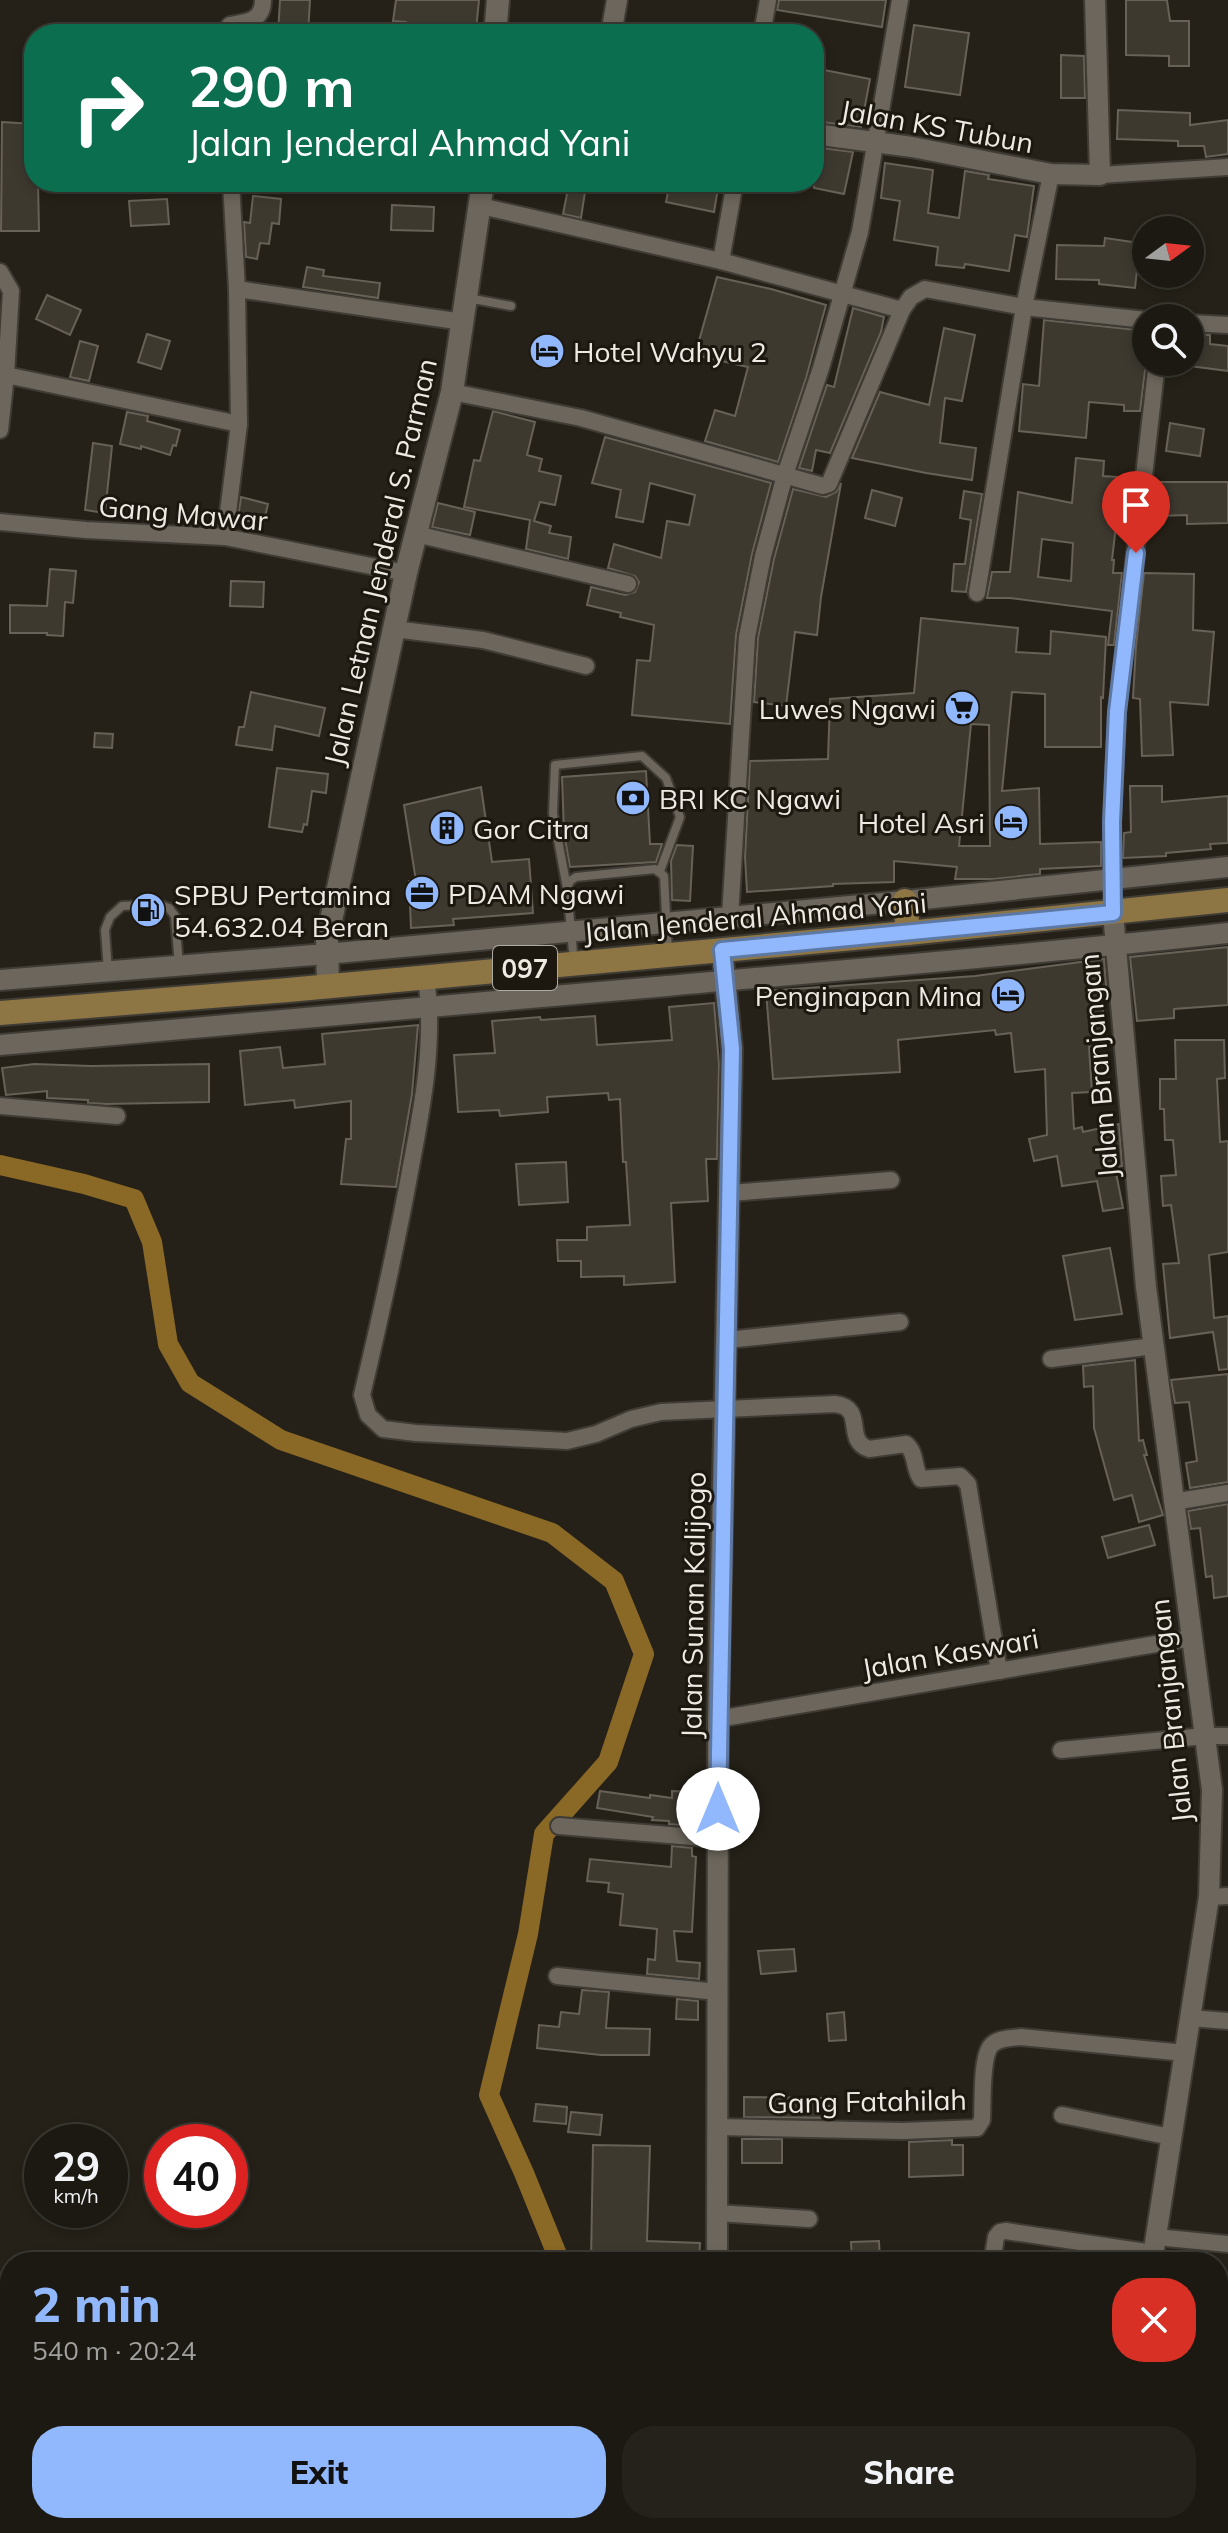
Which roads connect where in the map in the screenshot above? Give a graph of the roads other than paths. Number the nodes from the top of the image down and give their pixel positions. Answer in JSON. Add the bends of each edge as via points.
{"nodes":[{"id":1,"x":263,"y":0,"type":"edge"},
{"id":2,"x":498,"y":0,"type":"edge"},
{"id":3,"x":617,"y":0,"type":"edge"},
{"id":4,"x":768,"y":0,"type":"edge"},
{"id":5,"x":900,"y":0,"type":"edge"},
{"id":6,"x":1095,"y":0,"type":"edge"},
{"id":7,"x":237,"y":24,"type":"edge"},
{"id":8,"x":496,"y":24,"type":"edge"},
{"id":9,"x":613,"y":24,"type":"edge"},
{"id":10,"x":764,"y":24,"type":"edge"},
{"id":11,"x":824,"y":135,"type":"edge"},
{"id":12,"x":875,"y":143,"type":"junction"},
{"id":13,"x":1228,"y":167,"type":"edge"},
{"id":14,"x":1051,"y":174,"type":"junction"},
{"id":15,"x":1100,"y":175,"type":"junction"},
{"id":16,"x":232,"y":192,"type":"edge"},
{"id":17,"x":482,"y":192,"type":"edge"},
{"id":18,"x":733,"y":192,"type":"edge"},
{"id":19,"x":481,"y":206,"type":"junction"},
{"id":20,"x":721,"y":261,"type":"junction"},
{"id":21,"x":0,"y":272,"type":"edge"},
{"id":22,"x":237,"y":289,"type":"junction"},
{"id":23,"x":843,"y":294,"type":"junction"},
{"id":24,"x":467,"y":297,"type":"junction"},
{"id":25,"x":511,"y":306,"type":"dead end"},
{"id":26,"x":1024,"y":307,"type":"junction"},
{"id":27,"x":902,"y":310,"type":"junction"},
{"id":28,"x":1132,"y":319,"type":"edge"},
{"id":29,"x":463,"y":322,"type":"junction"},
{"id":30,"x":1204,"y":324,"type":"edge"},
{"id":31,"x":1228,"y":325,"type":"edge"},
{"id":32,"x":6,"y":375,"type":"junction"},
{"id":33,"x":1155,"y":376,"type":"edge"},
{"id":34,"x":452,"y":392,"type":"junction"},
{"id":35,"x":239,"y":424,"type":"junction"},
{"id":36,"x":0,"y":430,"type":"edge"},
{"id":37,"x":785,"y":475,"type":"junction"},
{"id":38,"x":0,"y":522,"type":"edge"},
{"id":39,"x":416,"y":534,"type":"junction"},
{"id":40,"x":225,"y":537,"type":"junction"},
{"id":41,"x":406,"y":573,"type":"junction"},
{"id":42,"x":628,"y":584,"type":"dead end"},
{"id":43,"x":977,"y":593,"type":"dead end"},
{"id":44,"x":394,"y":629,"type":"junction"},
{"id":45,"x":586,"y":666,"type":"dead end"},
{"id":46,"x":1228,"y":867,"type":"edge"},
{"id":47,"x":660,"y":871,"type":"junction"},
{"id":48,"x":1111,"y":880,"type":"junction"},
{"id":49,"x":567,"y":888,"type":"junction"},
{"id":50,"x":1228,"y":900,"type":"edge"},
{"id":51,"x":905,"y":901,"type":"junction"},
{"id":52,"x":1113,"y":913,"type":"junction"},
{"id":53,"x":730,"y":917,"type":"junction"},
{"id":54,"x":666,"y":922,"type":"junction"},
{"id":55,"x":570,"y":931,"type":"junction"},
{"id":56,"x":908,"y":933,"type":"junction"},
{"id":57,"x":1228,"y":933,"type":"edge"},
{"id":58,"x":1115,"y":945,"type":"junction"},
{"id":59,"x":722,"y":950,"type":"junction"},
{"id":60,"x":326,"y":954,"type":"junction"},
{"id":61,"x":668,"y":954,"type":"junction"},
{"id":62,"x":574,"y":963,"type":"junction"},
{"id":63,"x":179,"y":966,"type":"junction"},
{"id":64,"x":109,"y":972,"type":"junction"},
{"id":65,"x":426,"y":977,"type":"junction"},
{"id":66,"x":0,"y":980,"type":"edge"},
{"id":67,"x":725,"y":982,"type":"junction"},
{"id":68,"x":328,"y":987,"type":"junction"},
{"id":69,"x":430,"y":1009,"type":"junction"},
{"id":70,"x":0,"y":1013,"type":"edge"},
{"id":71,"x":0,"y":1045,"type":"edge"},
{"id":72,"x":0,"y":1106,"type":"edge"},
{"id":73,"x":117,"y":1116,"type":"dead end"},
{"id":74,"x":891,"y":1180,"type":"dead end"},
{"id":75,"x":731,"y":1193,"type":"junction"},
{"id":76,"x":900,"y":1322,"type":"dead end"},
{"id":77,"x":727,"y":1340,"type":"junction"},
{"id":78,"x":1154,"y":1346,"type":"junction"},
{"id":79,"x":1051,"y":1359,"type":"dead end"},
{"id":80,"x":724,"y":1409,"type":"junction"},
{"id":81,"x":1228,"y":1493,"type":"edge"},
{"id":82,"x":1173,"y":1502,"type":"junction"},
{"id":83,"x":1191,"y":1638,"type":"junction"},
{"id":84,"x":999,"y":1671,"type":"junction"},
{"id":85,"x":718,"y":1719,"type":"junction"},
{"id":86,"x":1205,"y":1736,"type":"junction"},
{"id":87,"x":1228,"y":1736,"type":"edge"},
{"id":88,"x":1061,"y":1750,"type":"dead end"},
{"id":89,"x":559,"y":1826,"type":"dead end"},
{"id":90,"x":718,"y":1839,"type":"junction"},
{"id":91,"x":1218,"y":1896,"type":"edge"},
{"id":92,"x":557,"y":1976,"type":"dead end"},
{"id":93,"x":718,"y":1992,"type":"junction"},
{"id":94,"x":1190,"y":2018,"type":"junction"},
{"id":95,"x":1228,"y":2021,"type":"edge"},
{"id":96,"x":1185,"y":2053,"type":"junction"},
{"id":97,"x":1062,"y":2115,"type":"dead end"},
{"id":98,"x":718,"y":2127,"type":"junction"},
{"id":99,"x":1171,"y":2137,"type":"junction"},
{"id":100,"x":717,"y":2213,"type":"junction"},
{"id":101,"x":809,"y":2219,"type":"dead end"},
{"id":102,"x":1228,"y":2244,"type":"edge"},
{"id":103,"x":1154,"y":2251,"type":"edge"},
{"id":104,"x":717,"y":2252,"type":"edge"},
{"id":105,"x":994,"y":2252,"type":"edge"}],
"edges":[{"from":1,"to":7,"type":"street","via":[[259,15]]},
{"from":2,"to":8,"type":"main road"},
{"from":3,"to":9,"type":"street"},
{"from":4,"to":10,"type":"street"},
{"from":5,"to":12,"type":"street"},
{"from":6,"to":15,"type":"street"},
{"from":11,"to":12,"type":"street","name":"Jalan KS Tubun"},
{"from":12,"to":14,"type":"street","name":"Jalan KS Tubun"},
{"from":12,"to":23,"type":"street"},
{"from":13,"to":15,"type":"street"},
{"from":14,"to":15,"type":"street","name":"Jalan KS Tubun"},
{"from":14,"to":26,"type":"street"},
{"from":16,"to":22,"type":"street"},
{"from":17,"to":19,"type":"main road","name":"Jalan Letnan Jenderal S. Parman"},
{"from":18,"to":20,"type":"street"},
{"from":19,"to":20,"type":"street"},
{"from":19,"to":24,"type":"main road","name":"Jalan Letnan Jenderal S. Parman"},
{"from":20,"to":23,"type":"street"},
{"from":21,"to":32,"type":"street","via":[[11,291]]},
{"from":22,"to":29,"type":"street"},
{"from":22,"to":35,"type":"street"},
{"from":23,"to":27,"type":"street"},
{"from":23,"to":37,"type":"street"},
{"from":24,"to":25,"type":"lane"},
{"from":24,"to":29,"type":"main road","name":"Jalan Letnan Jenderal S. Parman"},
{"from":26,"to":27,"type":"street","via":[[925,289]]},
{"from":26,"to":28,"type":"street"},
{"from":26,"to":43,"type":"street"},
{"from":27,"to":37,"type":"street","via":[[829,484]]},
{"from":29,"to":34,"type":"main road","name":"Jalan Letnan Jenderal S. Parman"},
{"from":30,"to":31,"type":"street"},
{"from":32,"to":35,"type":"street"},
{"from":32,"to":36,"type":"street"},
{"from":33,"to":48,"type":"street","via":[[1117,712]]},
{"from":34,"to":37,"type":"street","via":[[581,418]]},
{"from":34,"to":39,"type":"main road","name":"Jalan Letnan Jenderal S. Parman"},
{"from":35,"to":40,"type":"street"},
{"from":37,"to":53,"type":"street","via":[[747,637]]},
{"from":38,"to":40,"type":"street","name":"Gang Mawar"},
{"from":39,"to":41,"type":"main road","name":"Jalan Letnan Jenderal S. Parman"},
{"from":39,"to":42,"type":"street"},
{"from":40,"to":41,"type":"street","name":"Gang Mawar"},
{"from":41,"to":44,"type":"main road","name":"Jalan Letnan Jenderal S. Parman"},
{"from":44,"to":45,"type":"street","via":[[483,640]]},
{"from":44,"to":60,"type":"main road","name":"Jalan Letnan Jenderal S. Parman"},
{"from":46,"to":48,"type":"street"},
{"from":47,"to":49,"type":"lane","via":[[576,877]]},
{"from":47,"to":49,"type":"lane","via":[[680,817],[666,778],[642,756],[555,765],[553,813]]},
{"from":47,"to":54,"type":"lane"},
{"from":48,"to":51,"type":"street"},
{"from":48,"to":52,"type":"street"},
{"from":49,"to":55,"type":"lane"},
{"from":50,"to":52,"type":"main road","name":"Jalan Jenderal Ahmad Yani","number":"097"},
{"from":51,"to":53,"type":"street"},
{"from":51,"to":56,"type":"main road"},
{"from":52,"to":56,"type":"main road","name":"Jalan Jenderal Ahmad Yani","number":"097"},
{"from":52,"to":58,"type":"street","name":"Jalan Branjangan"},
{"from":53,"to":54,"type":"street"},
{"from":54,"to":55,"type":"street"},
{"from":54,"to":61,"type":"lane"},
{"from":55,"to":60,"type":"street"},
{"from":55,"to":62,"type":"lane"},
{"from":56,"to":59,"type":"main road","name":"Jalan Jenderal Ahmad Yani","number":"097"},
{"from":57,"to":58,"type":"street"},
{"from":58,"to":67,"type":"street"},
{"from":58,"to":78,"type":"street","name":"Jalan Branjangan"},
{"from":59,"to":61,"type":"main road","name":"Jalan Jenderal Ahmad Yani","number":"097"},
{"from":59,"to":67,"type":"street","name":"Jalan Sunan Kalijogo"},
{"from":60,"to":63,"type":"street"},
{"from":60,"to":68,"type":"main road","name":"Jalan Letnan Jenderal S. Parman"},
{"from":61,"to":62,"type":"main road","name":"Jalan Jenderal Ahmad Yani","number":"097"},
{"from":62,"to":65,"type":"main road","name":"Jalan Jenderal Ahmad Yani","number":"097"},
{"from":63,"to":64,"type":"street"},
{"from":63,"to":64,"type":"lane","via":[[175,916],[169,908],[122,906],[105,930]]},
{"from":64,"to":66,"type":"street"},
{"from":65,"to":68,"type":"main road","name":"Jalan Jenderal Ahmad Yani","number":"097"},
{"from":65,"to":69,"type":"street"},
{"from":67,"to":69,"type":"street"},
{"from":67,"to":75,"type":"street","name":"Jalan Sunan Kalijogo","via":[[732,1049]]},
{"from":68,"to":70,"type":"main road","name":"Jalan Jenderal Ahmad Yani","number":"097"},
{"from":69,"to":71,"type":"street"},
{"from":69,"to":80,"type":"street","via":[[423,1101],[362,1395],[368,1415],[383,1429],[567,1441],[661,1412]]},
{"from":72,"to":73,"type":"street"},
{"from":74,"to":75,"type":"street"},
{"from":75,"to":77,"type":"street","name":"Jalan Sunan Kalijogo"},
{"from":76,"to":77,"type":"street"},
{"from":77,"to":80,"type":"street","name":"Jalan Sunan Kalijogo"},
{"from":78,"to":79,"type":"street"},
{"from":78,"to":82,"type":"street","name":"Jalan Branjangan"},
{"from":80,"to":84,"type":"street","via":[[847,1406],[863,1447],[906,1444],[921,1479],[964,1479]]},
{"from":80,"to":85,"type":"street","name":"Jalan Sunan Kalijogo"},
{"from":81,"to":82,"type":"street"},
{"from":82,"to":83,"type":"street","name":"Jalan Branjangan"},
{"from":83,"to":84,"type":"street","name":"Jalan Kaswari"},
{"from":83,"to":86,"type":"street","name":"Jalan Branjangan"},
{"from":84,"to":85,"type":"street","name":"Jalan Kaswari"},
{"from":85,"to":90,"type":"street","name":"Jalan Sunan Kalijogo"},
{"from":86,"to":87,"type":"street"},
{"from":86,"to":88,"type":"street"},
{"from":86,"to":91,"type":"street","name":"Jalan Branjangan"},
{"from":89,"to":90,"type":"street"},
{"from":90,"to":93,"type":"street","name":"Jalan Sunan Kalijogo"},
{"from":91,"to":94,"type":"street","name":"Jalan Branjangan"},
{"from":92,"to":93,"type":"street"},
{"from":93,"to":98,"type":"street","name":"Jalan Sunan Kalijogo"},
{"from":94,"to":95,"type":"street"},
{"from":94,"to":96,"type":"street","name":"Jalan Branjangan"},
{"from":96,"to":98,"type":"street","name":"Gang Fatahilah","via":[[1006,2039],[989,2047],[977,2128]]},
{"from":96,"to":99,"type":"street","name":"Jalan Branjangan"},
{"from":97,"to":99,"type":"street"},
{"from":98,"to":100,"type":"street","name":"Jalan Sunan Kalijogo"},
{"from":99,"to":103,"type":"street","name":"Jalan Branjangan"},
{"from":100,"to":101,"type":"street"},
{"from":100,"to":104,"type":"street","name":"Jalan Sunan Kalijogo"},
{"from":102,"to":103,"type":"street"},
{"from":103,"to":105,"type":"street","via":[[1006,2231],[996,2237]]}]}
